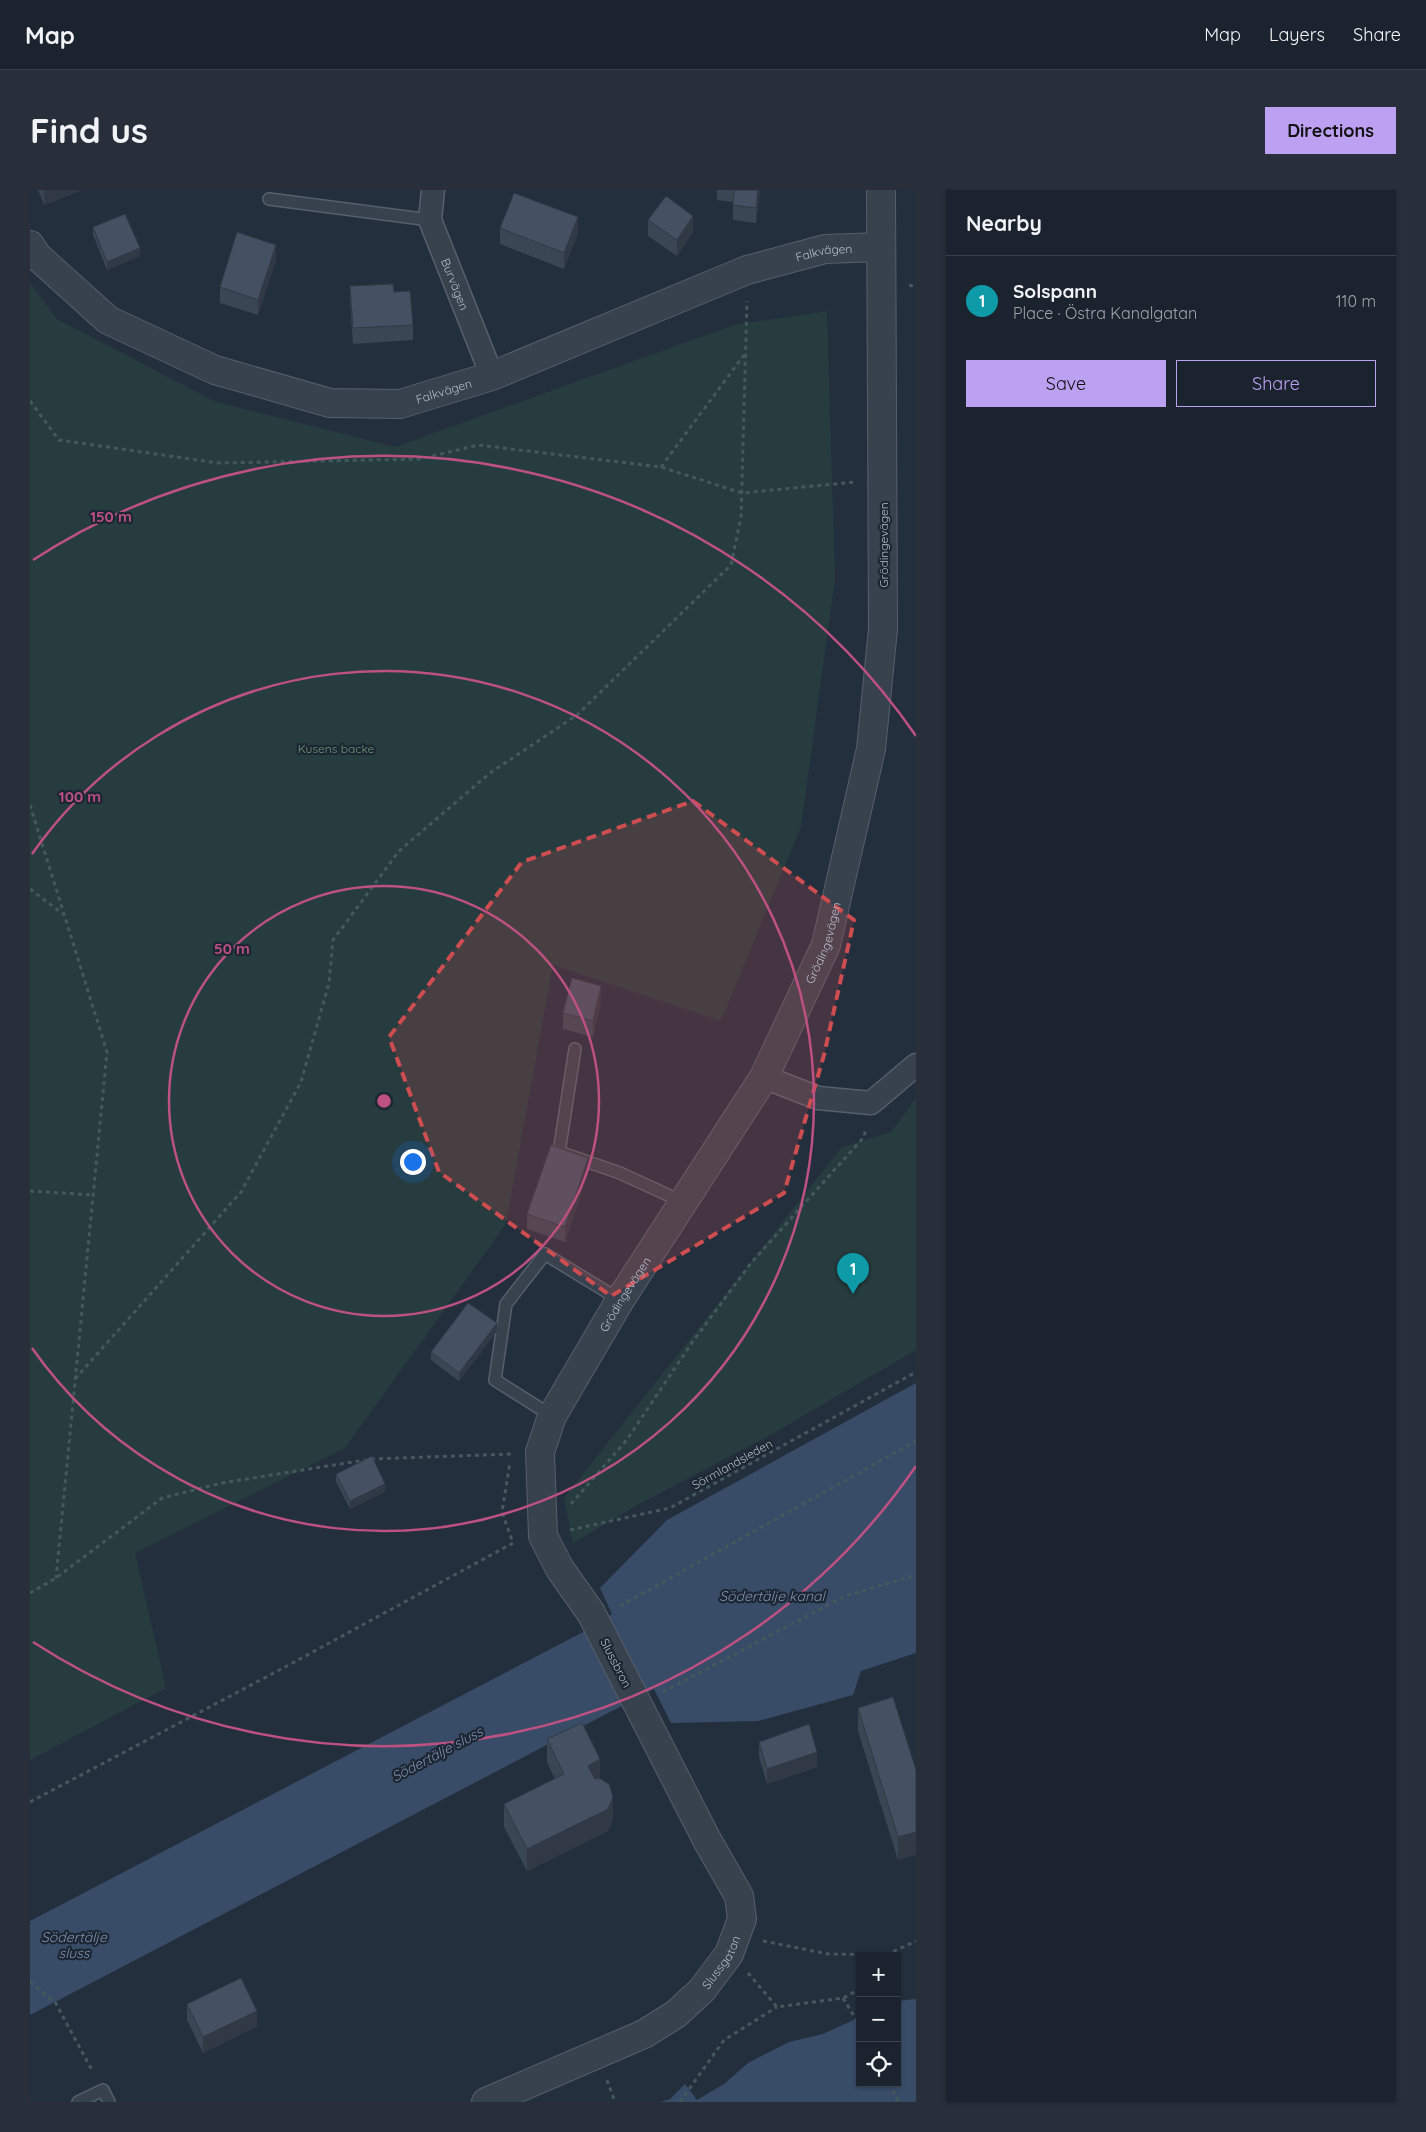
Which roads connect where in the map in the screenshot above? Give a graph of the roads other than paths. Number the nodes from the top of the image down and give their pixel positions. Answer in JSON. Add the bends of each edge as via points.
{"nodes":[{"id":1,"x":433,"y":190,"type":"edge"},
{"id":2,"x":881,"y":190,"type":"edge"},
{"id":3,"x":268,"y":198,"type":"dead end"},
{"id":4,"x":430,"y":220,"type":"junction"},
{"id":5,"x":30,"y":244,"type":"edge"},
{"id":6,"x":881,"y":247,"type":"junction"},
{"id":7,"x":492,"y":376,"type":"junction"},
{"id":8,"x":575,"y":1050,"type":"dead end"},
{"id":9,"x":916,"y":1065,"type":"edge"},
{"id":10,"x":764,"y":1077,"type":"junction"},
{"id":11,"x":683,"y":1202,"type":"junction"},
{"id":12,"x":620,"y":1300,"type":"junction"},
{"id":13,"x":552,"y":1416,"type":"junction"},
{"id":14,"x":601,"y":1612,"type":"joint"},
{"id":15,"x":650,"y":1704,"type":"joint"},
{"id":16,"x":78,"y":2102,"type":"edge"},
{"id":17,"x":109,"y":2102,"type":"edge"},
{"id":18,"x":486,"y":2102,"type":"edge"}],
"edges":[{"from":1,"to":4,"type":"street","name":"Burvägen"},
{"from":2,"to":6,"type":"street","name":"Grödingevägen"},
{"from":3,"to":4,"type":"lane"},
{"from":4,"to":7,"type":"street","name":"Burvägen"},
{"from":5,"to":7,"type":"street","name":"Falkvägen","via":[[38,256],[108,320],[215,370],[330,404],[400,404]]},
{"from":6,"to":7,"type":"street","name":"Falkvägen","via":[[824,248],[747,270]]},
{"from":6,"to":10,"type":"street","name":"Grödingevägen","via":[[883,629],[871,749],[826,945]]},
{"from":8,"to":11,"type":"lane","via":[[559,1152],[620,1173]]},
{"from":9,"to":10,"type":"street","via":[[871,1103],[818,1098]]},
{"from":10,"to":11,"type":"street","name":"Grödingevägen"},
{"from":11,"to":12,"type":"street","name":"Grödingevägen"},
{"from":12,"to":13,"type":"street","name":"Grödingevägen"},
{"from":12,"to":13,"type":"lane","via":[[545,1254],[506,1304],[495,1380]]},
{"from":13,"to":14,"type":"street","name":"Grödingevägen","via":[[540,1452],[543,1536],[560,1569]]},
{"from":14,"to":15,"type":"street","name":"Slussbron"},
{"from":15,"to":18,"type":"street","name":"Slussgatan","via":[[707,1840],[739,1896],[742,1919],[732,1944],[702,1990],[676,2014],[644,2034]]},
{"from":16,"to":17,"type":"lane","via":[[103,2090]]}]}
